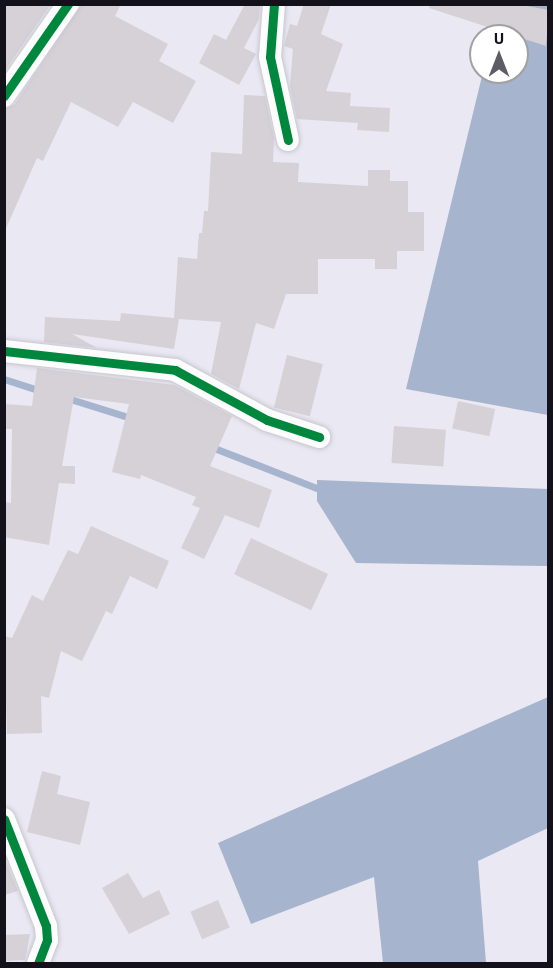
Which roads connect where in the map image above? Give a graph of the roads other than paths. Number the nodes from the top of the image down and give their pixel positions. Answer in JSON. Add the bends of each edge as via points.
{"nodes":[{"id":1,"x":68,"y":4,"type":"edge"},
{"id":2,"x":274,"y":4,"type":"edge"},
{"id":3,"x":5,"y":96,"type":"edge"},
{"id":4,"x":288,"y":140,"type":"dead end"},
{"id":5,"x":4,"y":351,"type":"edge"},
{"id":6,"x":319,"y":436,"type":"dead end"},
{"id":7,"x":4,"y":819,"type":"edge"},
{"id":8,"x":38,"y":963,"type":"edge"}],
"edges":[{"from":1,"to":3,"type":"street"},
{"from":2,"to":4,"type":"street","via":[[270,57]]},
{"from":5,"to":6,"type":"street","via":[[175,370],[267,420]]},
{"from":7,"to":8,"type":"street","via":[[46,926],[45,946]]}]}
